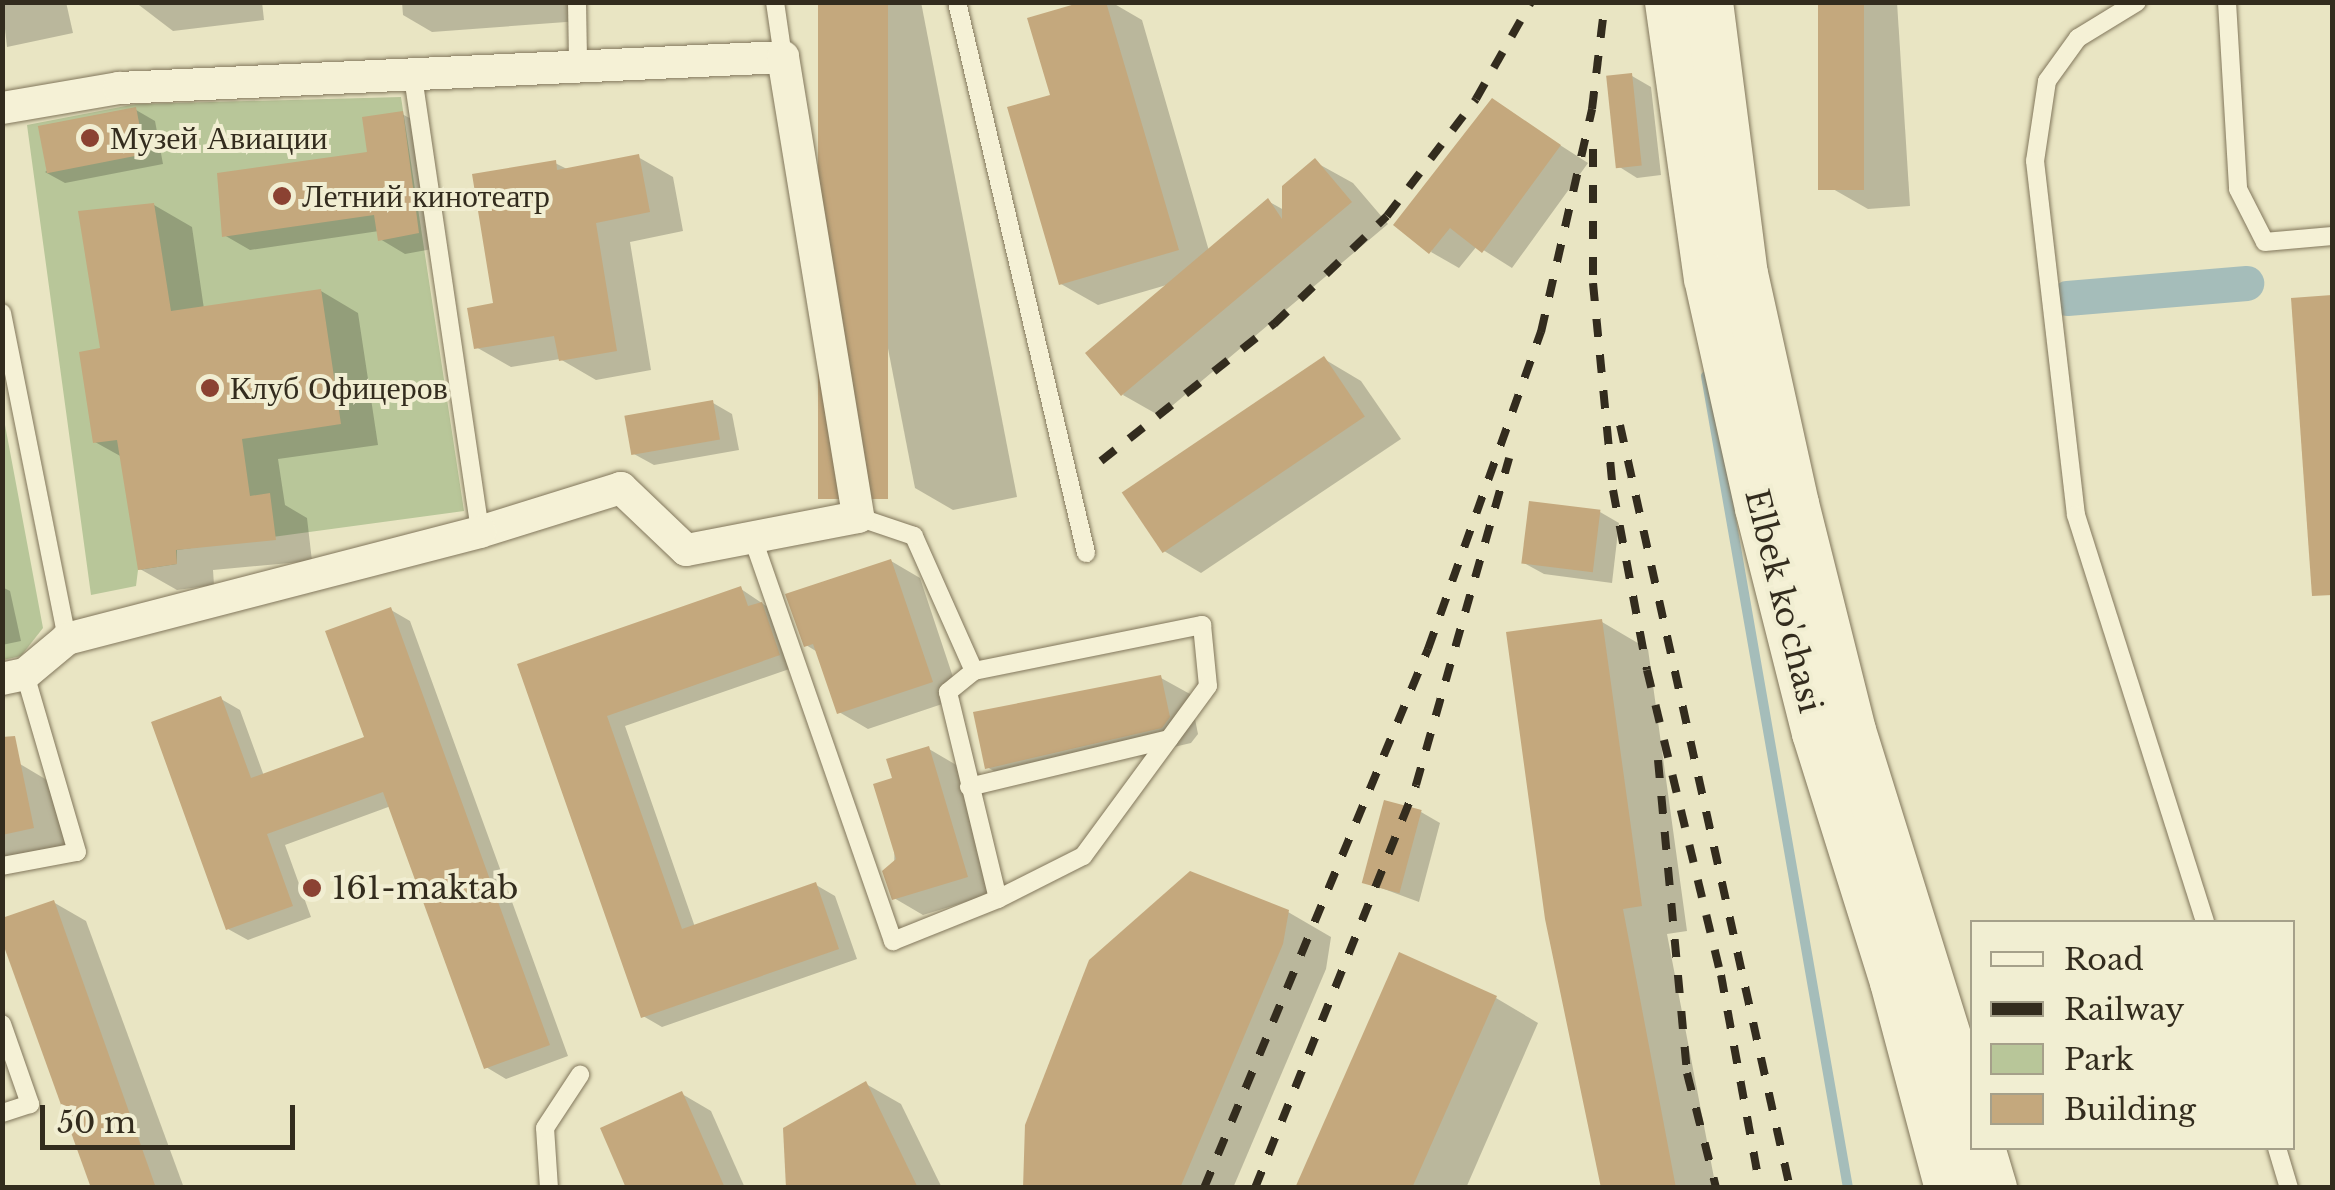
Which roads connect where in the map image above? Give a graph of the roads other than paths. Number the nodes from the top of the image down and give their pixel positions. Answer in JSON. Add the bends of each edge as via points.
{"nodes":[{"id":1,"x":577,"y":2,"type":"edge"},
{"id":2,"x":774,"y":2,"type":"edge"},
{"id":3,"x":957,"y":2,"type":"edge"},
{"id":4,"x":1669,"y":2,"type":"edge"},
{"id":5,"x":1710,"y":2,"type":"edge"},
{"id":6,"x":2137,"y":2,"type":"edge"},
{"id":7,"x":2227,"y":2,"type":"edge"},
{"id":8,"x":783,"y":57,"type":"junction"},
{"id":9,"x":578,"y":62,"type":"junction"},
{"id":10,"x":412,"y":70,"type":"junction"},
{"id":11,"x":2,"y":108,"type":"edge"},
{"id":12,"x":2332,"y":236,"type":"edge"},
{"id":13,"x":2,"y":312,"type":"edge"},
{"id":14,"x":858,"y":517,"type":"junction"},
{"id":15,"x":480,"y":532,"type":"junction"},
{"id":16,"x":754,"y":539,"type":"junction"},
{"id":17,"x":1086,"y":553,"type":"dead end"},
{"id":18,"x":67,"y":639,"type":"junction"},
{"id":19,"x":974,"y":671,"type":"junction"},
{"id":20,"x":14,"y":676,"type":"edge"},
{"id":21,"x":1169,"y":740,"type":"junction"},
{"id":22,"x":968,"y":787,"type":"junction"},
{"id":23,"x":2,"y":866,"type":"edge"},
{"id":24,"x":998,"y":899,"type":"junction"},
{"id":25,"x":2204,"y":920,"type":"edge"},
{"id":26,"x":2,"y":1024,"type":"edge"},
{"id":27,"x":580,"y":1074,"type":"dead end"},
{"id":28,"x":1970,"y":1110,"type":"edge"},
{"id":29,"x":2,"y":1113,"type":"edge"},
{"id":30,"x":1982,"y":1150,"type":"edge"},
{"id":31,"x":2277,"y":1150,"type":"edge"},
{"id":32,"x":549,"y":1188,"type":"edge"},
{"id":33,"x":1949,"y":1188,"type":"edge"},
{"id":34,"x":1993,"y":1188,"type":"edge"},
{"id":35,"x":2289,"y":1188,"type":"edge"}],
"edges":[{"from":1,"to":9,"type":"lane"},
{"from":2,"to":8,"type":"lane"},
{"from":3,"to":17,"type":"lane"},
{"from":4,"to":33,"type":"main road","name":"Elbek ko'chasi","via":[[1708,278],[1759,508],[1816,733],[1894,982]]},
{"from":5,"to":28,"type":"main road","name":"Elbek ko'chasi","via":[[1744,274],[1795,504],[1852,730]]},
{"from":6,"to":25,"type":"lane","via":[[2078,38],[2047,81],[2035,161],[2076,515]]},
{"from":7,"to":12,"type":"lane","via":[[2238,189],[2265,242]]},
{"from":8,"to":9,"type":"street"},
{"from":8,"to":14,"type":"street"},
{"from":9,"to":10,"type":"street"},
{"from":10,"to":11,"type":"street","via":[[120,88]]},
{"from":10,"to":15,"type":"lane"},
{"from":13,"to":18,"type":"lane"},
{"from":14,"to":16,"type":"street"},
{"from":14,"to":19,"type":"lane","via":[[914,536]]},
{"from":15,"to":16,"type":"street","via":[[621,488],[686,550]]},
{"from":15,"to":18,"type":"street"},
{"from":16,"to":24,"type":"lane","via":[[893,941]]},
{"from":18,"to":20,"type":"street"},
{"from":19,"to":21,"type":"lane","via":[[1202,625],[1208,686]]},
{"from":19,"to":22,"type":"lane","via":[[948,692]]},
{"from":20,"to":23,"type":"lane","via":[[77,852]]},
{"from":21,"to":22,"type":"lane"},
{"from":21,"to":24,"type":"lane","via":[[1083,856]]},
{"from":22,"to":24,"type":"lane"},
{"from":26,"to":29,"type":"lane","via":[[30,1104]]},
{"from":27,"to":32,"type":"lane","via":[[545,1128]]},
{"from":30,"to":34,"type":"main road"},
{"from":31,"to":35,"type":"lane"}]}
